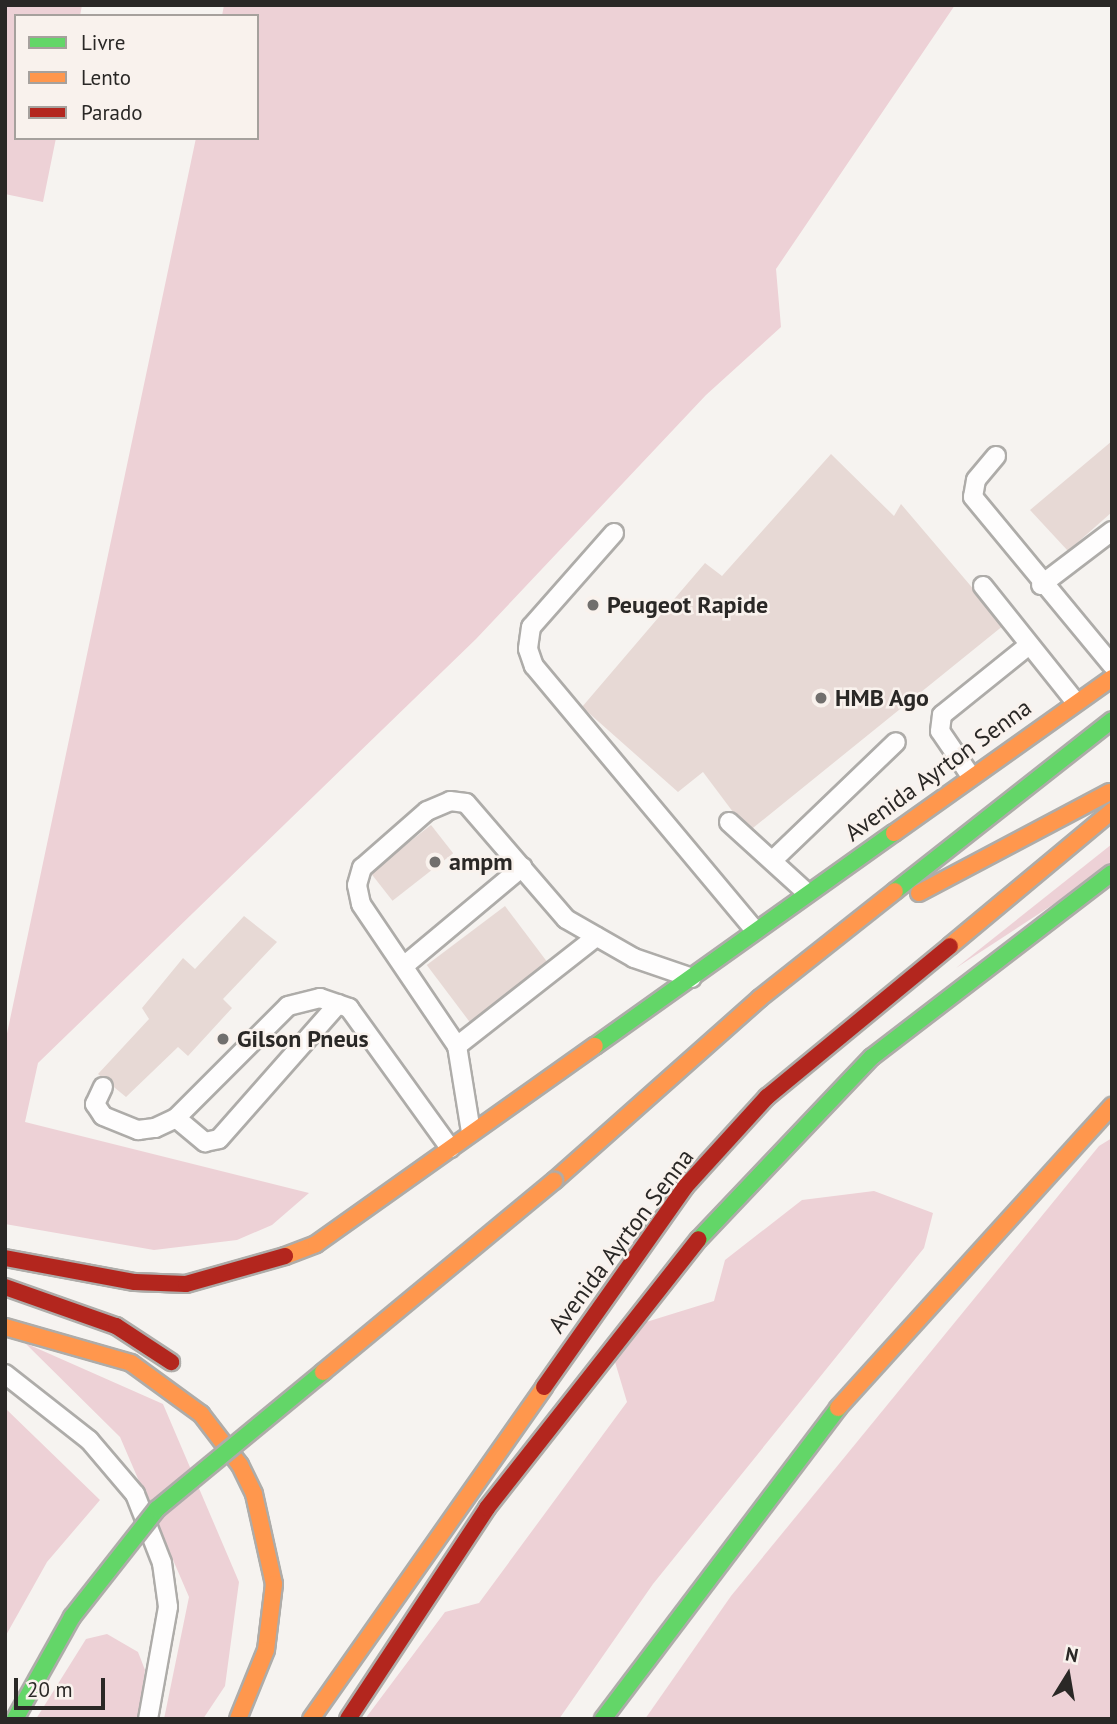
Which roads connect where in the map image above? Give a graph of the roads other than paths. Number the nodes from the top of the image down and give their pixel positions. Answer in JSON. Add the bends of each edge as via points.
{"nodes":[{"id":1,"x":996,"y":456,"type":"dead end"},
{"id":2,"x":1112,"y":530,"type":"edge"},
{"id":3,"x":614,"y":533,"type":"dead end"},
{"id":4,"x":1041,"y":585,"type":"junction"},
{"id":5,"x":984,"y":586,"type":"dead end"},
{"id":6,"x":1028,"y":645,"type":"junction"},
{"id":7,"x":1112,"y":665,"type":"edge"},
{"id":8,"x":1112,"y":678,"type":"edge"},
{"id":9,"x":1074,"y":700,"type":"junction"},
{"id":10,"x":1112,"y":720,"type":"edge"},
{"id":11,"x":896,"y":742,"type":"dead end"},
{"id":12,"x":970,"y":775,"type":"junction"},
{"id":13,"x":1112,"y":790,"type":"edge"},
{"id":14,"x":1112,"y":811,"type":"edge"},
{"id":15,"x":729,"y":822,"type":"dead end"},
{"id":16,"x":773,"y":860,"type":"junction"},
{"id":17,"x":522,"y":867,"type":"junction"},
{"id":18,"x":1112,"y":873,"type":"edge"},
{"id":19,"x":807,"y":893,"type":"junction"},
{"id":20,"x":755,"y":930,"type":"junction"},
{"id":21,"x":596,"y":937,"type":"junction"},
{"id":22,"x":830,"y":940,"type":"junction"},
{"id":23,"x":405,"y":965,"type":"junction"},
{"id":24,"x":695,"y":980,"type":"junction"},
{"id":25,"x":338,"y":1004,"type":"junction"},
{"id":26,"x":457,"y":1046,"type":"junction"},
{"id":27,"x":103,"y":1087,"type":"dead end"},
{"id":28,"x":1112,"y":1107,"type":"edge"},
{"id":29,"x":176,"y":1118,"type":"junction"},
{"id":30,"x":471,"y":1132,"type":"junction"},
{"id":31,"x":450,"y":1148,"type":"junction"},
{"id":32,"x":5,"y":1258,"type":"edge"},
{"id":33,"x":5,"y":1287,"type":"edge"},
{"id":34,"x":5,"y":1327,"type":"edge"},
{"id":35,"x":8,"y":1377,"type":"edge"},
{"id":36,"x":224,"y":1441,"type":"junction"},
{"id":37,"x":15,"y":1719,"type":"edge"},
{"id":38,"x":148,"y":1719,"type":"edge"},
{"id":39,"x":238,"y":1719,"type":"edge"},
{"id":40,"x":311,"y":1719,"type":"edge"},
{"id":41,"x":348,"y":1719,"type":"edge"},
{"id":42,"x":603,"y":1719,"type":"edge"}],
"edges":[{"from":1,"to":4,"type":"lane","via":[[976,480],[974,497]]},
{"from":2,"to":4,"type":"lane"},
{"from":3,"to":20,"type":"lane","via":[[531,627],[528,649],[534,666]]},
{"from":4,"to":7,"type":"lane"},
{"from":5,"to":6,"type":"lane"},
{"from":6,"to":9,"type":"lane"},
{"from":6,"to":12,"type":"lane","via":[[939,722]]},
{"from":8,"to":9,"type":"highway","name":"Avenida Ayrton Senna"},
{"from":9,"to":12,"type":"highway","name":"Avenida Ayrton Senna"},
{"from":10,"to":22,"type":"highway"},
{"from":11,"to":16,"type":"lane"},
{"from":12,"to":19,"type":"highway","name":"Avenida Ayrton Senna"},
{"from":13,"to":22,"type":"highway"},
{"from":14,"to":40,"type":"highway","name":"Avenida Ayrton Senna","via":[[767,1097],[685,1187],[464,1495]]},
{"from":15,"to":16,"type":"lane"},
{"from":16,"to":19,"type":"lane"},
{"from":17,"to":21,"type":"lane","via":[[566,919]]},
{"from":17,"to":23,"type":"lane"},
{"from":17,"to":23,"type":"lane","via":[[466,803],[450,801],[427,811],[362,868],[357,885],[361,904]]},
{"from":18,"to":41,"type":"highway","via":[[872,1057],[786,1142],[637,1311],[487,1508]]},
{"from":19,"to":20,"type":"highway","name":"Avenida Ayrton Senna"},
{"from":20,"to":24,"type":"highway","name":"Avenida Ayrton Senna"},
{"from":21,"to":24,"type":"lane"},
{"from":21,"to":26,"type":"lane"},
{"from":22,"to":37,"type":"highway","bridge":true,"via":[[554,1181],[157,1509],[72,1617]]},
{"from":23,"to":26,"type":"lane"},
{"from":24,"to":30,"type":"highway","name":"Avenida Ayrton Senna"},
{"from":25,"to":29,"type":"lane","via":[[320,998],[288,1006]]},
{"from":25,"to":29,"type":"lane","via":[[219,1139],[205,1142]]},
{"from":25,"to":31,"type":"lane","via":[[349,1008]]},
{"from":26,"to":30,"type":"lane"},
{"from":27,"to":29,"type":"lane","via":[[95,1104],[103,1116],[138,1130]]},
{"from":28,"to":42,"type":"highway","via":[[832,1415],[693,1590]]},
{"from":30,"to":31,"type":"highway","name":"Avenida Ayrton Senna"},
{"from":31,"to":32,"type":"highway","name":"Avenida Ayrton Senna","via":[[316,1244],[247,1271],[186,1284],[135,1282]]},
{"from":33,"to":36,"type":"highway","via":[[116,1326],[186,1377]]},
{"from":34,"to":36,"type":"highway","via":[[99,1350],[162,1381]]},
{"from":35,"to":38,"type":"lane","via":[[89,1440],[135,1494],[162,1563],[166,1640]]},
{"from":36,"to":39,"type":"highway","via":[[254,1494],[274,1584],[266,1650]]}]}
